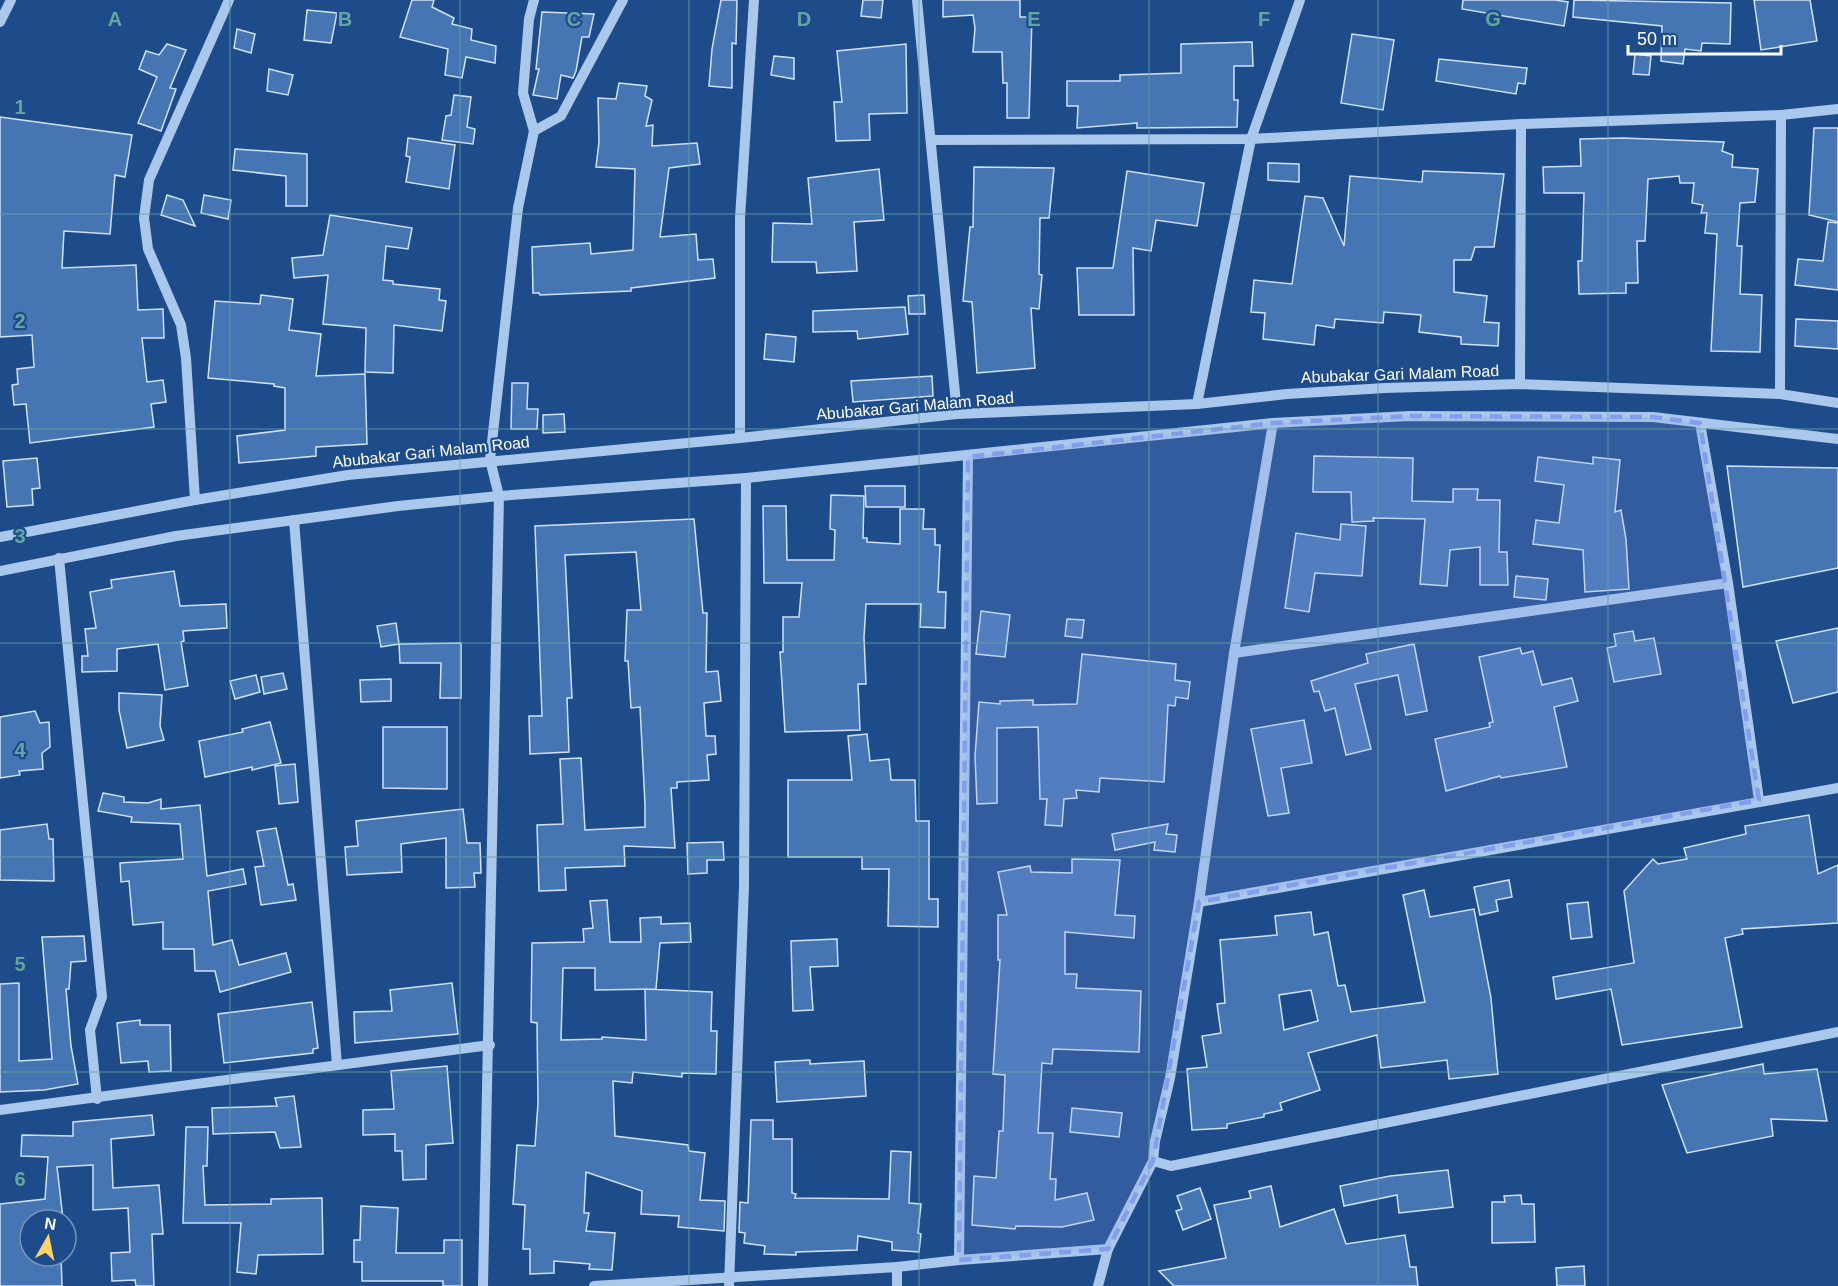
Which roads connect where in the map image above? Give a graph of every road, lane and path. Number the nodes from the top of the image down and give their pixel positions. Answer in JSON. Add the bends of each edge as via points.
{"nodes":[{"id":1,"x":11,"y":0,"type":"edge"},
{"id":2,"x":229,"y":0,"type":"edge"},
{"id":3,"x":534,"y":0,"type":"edge"},
{"id":4,"x":623,"y":0,"type":"edge"},
{"id":5,"x":754,"y":0,"type":"edge"},
{"id":6,"x":917,"y":0,"type":"edge"},
{"id":7,"x":1300,"y":0,"type":"edge"},
{"id":8,"x":0,"y":22,"type":"edge"},
{"id":9,"x":1838,"y":109,"type":"edge"},
{"id":10,"x":1781,"y":114,"type":"junction"},
{"id":11,"x":1521,"y":124,"type":"junction"},
{"id":12,"x":534,"y":131,"type":"junction"},
{"id":13,"x":931,"y":140,"type":"junction"},
{"id":14,"x":1251,"y":140,"type":"junction"},
{"id":15,"x":1520,"y":384,"type":"junction"},
{"id":16,"x":1780,"y":394,"type":"junction"},
{"id":17,"x":1838,"y":403,"type":"edge"},
{"id":18,"x":1197,"y":404,"type":"junction"},
{"id":19,"x":957,"y":414,"type":"junction"},
{"id":20,"x":1274,"y":423,"type":"junction"},
{"id":21,"x":1700,"y":423,"type":"junction"},
{"id":22,"x":740,"y":438,"type":"junction"},
{"id":23,"x":1838,"y":439,"type":"edge"},
{"id":24,"x":968,"y":457,"type":"junction"},
{"id":25,"x":490,"y":460,"type":"junction"},
{"id":26,"x":746,"y":478,"type":"junction"},
{"id":27,"x":499,"y":496,"type":"junction"},
{"id":28,"x":195,"y":500,"type":"junction"},
{"id":29,"x":294,"y":520,"type":"junction"},
{"id":30,"x":0,"y":537,"type":"edge"},
{"id":31,"x":58,"y":558,"type":"junction"},
{"id":32,"x":0,"y":571,"type":"edge"},
{"id":33,"x":1728,"y":583,"type":"junction"},
{"id":34,"x":1234,"y":652,"type":"junction"},
{"id":35,"x":1838,"y":788,"type":"edge"},
{"id":36,"x":1759,"y":800,"type":"junction"},
{"id":37,"x":1198,"y":902,"type":"junction"},
{"id":38,"x":1838,"y":1032,"type":"edge"},
{"id":39,"x":490,"y":1045,"type":"junction"},
{"id":40,"x":338,"y":1065,"type":"junction"},
{"id":41,"x":97,"y":1099,"type":"junction"},
{"id":42,"x":0,"y":1110,"type":"edge"},
{"id":43,"x":1153,"y":1161,"type":"junction"},
{"id":44,"x":1108,"y":1249,"type":"junction"},
{"id":45,"x":959,"y":1260,"type":"junction"},
{"id":46,"x":897,"y":1267,"type":"junction"},
{"id":47,"x":729,"y":1282,"type":"edge"},
{"id":48,"x":483,"y":1286,"type":"edge"},
{"id":49,"x":594,"y":1286,"type":"edge"},
{"id":50,"x":897,"y":1286,"type":"edge"},
{"id":51,"x":1098,"y":1286,"type":"edge"}],
"edges":[{"from":1,"to":8,"type":"street"},
{"from":2,"to":28,"type":"street","via":[[150,180],[144,218],[148,249],[181,325]]},
{"from":3,"to":12,"type":"street","via":[[523,93]]},
{"from":4,"to":12,"type":"street","via":[[561,116]]},
{"from":5,"to":22,"type":"street","via":[[740,218]]},
{"from":6,"to":13,"type":"street"},
{"from":7,"to":14,"type":"street"},
{"from":9,"to":10,"type":"street"},
{"from":10,"to":11,"type":"street"},
{"from":10,"to":16,"type":"street"},
{"from":11,"to":14,"type":"street"},
{"from":11,"to":15,"type":"street"},
{"from":12,"to":25,"type":"street","via":[[518,208]]},
{"from":13,"to":14,"type":"street"},
{"from":13,"to":19,"type":"street"},
{"from":14,"to":18,"type":"street"},
{"from":15,"to":16,"type":"street","name":"Abubakar Gari Malam Road"},
{"from":15,"to":18,"type":"street","name":"Abubakar Gari Malam Road","via":[[1287,394]]},
{"from":16,"to":17,"type":"street","name":"Abubakar Gari Malam Road"},
{"from":18,"to":19,"type":"street","name":"Abubakar Gari Malam Road"},
{"from":19,"to":22,"type":"street","name":"Abubakar Gari Malam Road"},
{"from":20,"to":21,"type":"street","via":[[1517,415],[1653,417]]},
{"from":20,"to":24,"type":"street"},
{"from":20,"to":34,"type":"street"},
{"from":21,"to":23,"type":"street"},
{"from":21,"to":33,"type":"street"},
{"from":22,"to":25,"type":"street","name":"Abubakar Gari Malam Road"},
{"from":24,"to":26,"type":"street"},
{"from":24,"to":45,"type":"street"},
{"from":25,"to":27,"type":"street"},
{"from":25,"to":28,"type":"street","name":"Abubakar Gari Malam Road","via":[[348,475]]},
{"from":26,"to":27,"type":"street"},
{"from":26,"to":47,"type":"street","via":[[744,886]]},
{"from":27,"to":29,"type":"street"},
{"from":27,"to":39,"type":"street"},
{"from":28,"to":30,"type":"street","name":"Abubakar Gari Malam Road"},
{"from":29,"to":31,"type":"street"},
{"from":29,"to":40,"type":"street"},
{"from":31,"to":32,"type":"street"},
{"from":31,"to":41,"type":"street","via":[[102,997],[90,1030]]},
{"from":33,"to":34,"type":"street"},
{"from":33,"to":36,"type":"street"},
{"from":34,"to":37,"type":"street"},
{"from":35,"to":36,"type":"street"},
{"from":36,"to":37,"type":"street"},
{"from":37,"to":43,"type":"street"},
{"from":38,"to":43,"type":"street","via":[[1171,1166]]},
{"from":39,"to":40,"type":"street"},
{"from":39,"to":48,"type":"street"},
{"from":40,"to":41,"type":"street"},
{"from":41,"to":42,"type":"street"},
{"from":43,"to":44,"type":"street"},
{"from":44,"to":45,"type":"street"},
{"from":44,"to":51,"type":"street"},
{"from":45,"to":46,"type":"street"},
{"from":46,"to":47,"type":"street"},
{"from":46,"to":50,"type":"street"},
{"from":47,"to":49,"type":"street"}]}
